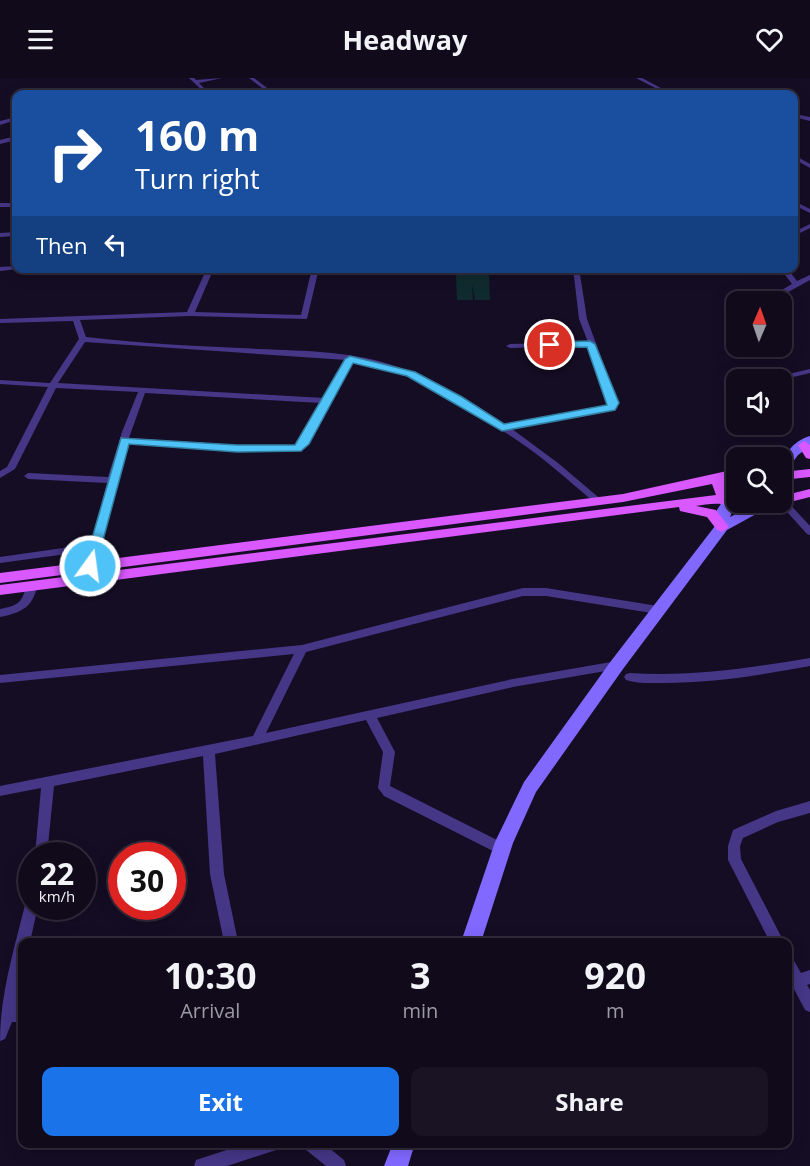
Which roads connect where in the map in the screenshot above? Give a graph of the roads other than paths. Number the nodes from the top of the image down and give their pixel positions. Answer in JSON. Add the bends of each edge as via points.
{"nodes":[{"id":1,"x":220,"y":78,"type":"edge"},
{"id":2,"x":251,"y":78,"type":"edge"},
{"id":3,"x":638,"y":78,"type":"edge"},
{"id":4,"x":193,"y":80,"type":"edge"},
{"id":5,"x":268,"y":90,"type":"edge"},
{"id":6,"x":662,"y":90,"type":"edge"},
{"id":7,"x":798,"y":160,"type":"edge"},
{"id":8,"x":801,"y":162,"type":"joint"},
{"id":9,"x":809,"y":165,"type":"edge"},
{"id":10,"x":810,"y":203,"type":"edge"},
{"id":11,"x":798,"y":205,"type":"edge"},
{"id":12,"x":802,"y":207,"type":"junction"},
{"id":13,"x":810,"y":211,"type":"edge"},
{"id":14,"x":209,"y":273,"type":"edge"},
{"id":15,"x":315,"y":273,"type":"edge"},
{"id":16,"x":577,"y":273,"type":"edge"},
{"id":17,"x":787,"y":273,"type":"edge"},
{"id":18,"x":810,"y":277,"type":"edge"},
{"id":19,"x":797,"y":285,"type":"junction"},
{"id":20,"x":785,"y":291,"type":"edge"},
{"id":21,"x":190,"y":314,"type":"junction"},
{"id":22,"x":76,"y":319,"type":"junction"},
{"id":23,"x":0,"y":321,"type":"edge"},
{"id":24,"x":83,"y":339,"type":"junction"},
{"id":25,"x":590,"y":344,"type":"junction"},
{"id":26,"x":510,"y":346,"type":"dead end"},
{"id":27,"x":350,"y":359,"type":"junction"},
{"id":28,"x":810,"y":371,"type":"edge"},
{"id":29,"x":792,"y":375,"type":"edge"},
{"id":30,"x":0,"y":382,"type":"edge"},
{"id":31,"x":54,"y":383,"type":"junction"},
{"id":32,"x":143,"y":389,"type":"junction"},
{"id":33,"x":327,"y":401,"type":"junction"},
{"id":34,"x":502,"y":428,"type":"junction"},
{"id":35,"x":125,"y":440,"type":"junction"},
{"id":36,"x":804,"y":448,"type":"edge"},
{"id":37,"x":792,"y":459,"type":"edge"},
{"id":38,"x":810,"y":473,"type":"edge"},
{"id":39,"x":0,"y":475,"type":"edge"},
{"id":40,"x":726,"y":475,"type":"edge"},
{"id":41,"x":792,"y":475,"type":"edge"},
{"id":42,"x":28,"y":476,"type":"dead end"},
{"id":43,"x":112,"y":480,"type":"junction"},
{"id":44,"x":726,"y":480,"type":"edge"},
{"id":45,"x":810,"y":493,"type":"edge"},
{"id":46,"x":726,"y":498,"type":"edge"},
{"id":47,"x":792,"y":498,"type":"edge"},
{"id":48,"x":726,"y":501,"type":"edge"},
{"id":49,"x":599,"y":502,"type":"junction"},
{"id":50,"x":665,"y":506,"type":"junction"},
{"id":51,"x":726,"y":506,"type":"edge"},
{"id":52,"x":752,"y":513,"type":"edge"},
{"id":53,"x":786,"y":513,"type":"edge"},
{"id":54,"x":722,"y":527,"type":"junction"},
{"id":55,"x":810,"y":532,"type":"edge"},
{"id":56,"x":95,"y":547,"type":"junction"},
{"id":57,"x":0,"y":560,"type":"edge"},
{"id":58,"x":90,"y":566,"type":"junction"},
{"id":59,"x":0,"y":578,"type":"edge"},
{"id":60,"x":32,"y":586,"type":"junction"},
{"id":61,"x":0,"y":590,"type":"edge"},
{"id":62,"x":658,"y":610,"type":"junction"},
{"id":63,"x":0,"y":612,"type":"edge"},
{"id":64,"x":302,"y":648,"type":"junction"},
{"id":65,"x":810,"y":662,"type":"edge"},
{"id":66,"x":617,"y":665,"type":"junction"},
{"id":67,"x":630,"y":677,"type":"dead end"},
{"id":68,"x":0,"y":679,"type":"edge"},
{"id":69,"x":369,"y":714,"type":"junction"},
{"id":70,"x":257,"y":739,"type":"junction"},
{"id":71,"x":210,"y":750,"type":"junction"},
{"id":72,"x":48,"y":781,"type":"junction"},
{"id":73,"x":0,"y":791,"type":"edge"},
{"id":74,"x":810,"y":807,"type":"edge"},
{"id":75,"x":42,"y":842,"type":"edge"},
{"id":76,"x":502,"y":849,"type":"junction"},
{"id":77,"x":27,"y":920,"type":"edge"},
{"id":78,"x":21,"y":938,"type":"edge"},
{"id":79,"x":230,"y":938,"type":"edge"},
{"id":80,"x":472,"y":938,"type":"edge"},
{"id":81,"x":775,"y":938,"type":"edge"},
{"id":82,"x":18,"y":948,"type":"edge"},
{"id":83,"x":810,"y":977,"type":"edge"},
{"id":84,"x":792,"y":983,"type":"edge"},
{"id":85,"x":792,"y":984,"type":"edge"},
{"id":86,"x":6,"y":985,"type":"edge"},
{"id":87,"x":810,"y":1005,"type":"edge"},
{"id":88,"x":15,"y":1014,"type":"edge"},
{"id":89,"x":0,"y":1034,"type":"edge"},
{"id":90,"x":258,"y":1148,"type":"edge"},
{"id":91,"x":317,"y":1148,"type":"edge"},
{"id":92,"x":402,"y":1148,"type":"edge"},
{"id":93,"x":202,"y":1166,"type":"edge"},
{"id":94,"x":338,"y":1166,"type":"edge"},
{"id":95,"x":396,"y":1166,"type":"edge"}],
"edges":[{"from":1,"to":4,"type":"street"},
{"from":2,"to":5,"type":"street"},
{"from":3,"to":6,"type":"street"},
{"from":7,"to":8,"type":"street"},
{"from":8,"to":9,"type":"street"},
{"from":10,"to":12,"type":"street"},
{"from":11,"to":12,"type":"street"},
{"from":12,"to":13,"type":"street"},
{"from":14,"to":21,"type":"street"},
{"from":15,"to":21,"type":"street","via":[[304,317]]},
{"from":16,"to":25,"type":"street"},
{"from":17,"to":19,"type":"street"},
{"from":18,"to":19,"type":"street"},
{"from":19,"to":20,"type":"street"},
{"from":21,"to":22,"type":"street"},
{"from":22,"to":23,"type":"street"},
{"from":22,"to":24,"type":"street"},
{"from":24,"to":27,"type":"street"},
{"from":24,"to":31,"type":"street"},
{"from":25,"to":26,"type":"street"},
{"from":25,"to":34,"type":"street","via":[[614,403],[611,408]]},
{"from":27,"to":33,"type":"street"},
{"from":27,"to":34,"type":"street","via":[[411,374]]},
{"from":28,"to":29,"type":"street"},
{"from":30,"to":31,"type":"street"},
{"from":31,"to":32,"type":"street"},
{"from":31,"to":39,"type":"street","via":[[11,469]]},
{"from":32,"to":33,"type":"street"},
{"from":32,"to":35,"type":"street"},
{"from":33,"to":35,"type":"street","via":[[297,448]]},
{"from":34,"to":49,"type":"street"},
{"from":35,"to":43,"type":"street"},
{"from":36,"to":37,"type":"street"},
{"from":38,"to":41,"type":"main road"},
{"from":40,"to":49,"type":"main road"},
{"from":42,"to":43,"type":"street"},
{"from":43,"to":56,"type":"street"},
{"from":44,"to":46,"type":"main road","via":[[718,487]]},
{"from":45,"to":47,"type":"main road"},
{"from":48,"to":50,"type":"main road"},
{"from":49,"to":58,"type":"main road"},
{"from":50,"to":54,"type":"main road","via":[[711,513]]},
{"from":50,"to":60,"type":"main road"},
{"from":51,"to":54,"type":"street"},
{"from":52,"to":54,"type":"street"},
{"from":53,"to":55,"type":"street"},
{"from":54,"to":62,"type":"street"},
{"from":56,"to":57,"type":"street"},
{"from":56,"to":58,"type":"street"},
{"from":58,"to":59,"type":"main road"},
{"from":60,"to":61,"type":"main road"},
{"from":60,"to":63,"type":"street","via":[[31,599],[24,606]]},
{"from":62,"to":64,"type":"street","via":[[546,592],[523,592]]},
{"from":62,"to":66,"type":"street"},
{"from":64,"to":68,"type":"street"},
{"from":64,"to":70,"type":"street"},
{"from":65,"to":67,"type":"street","via":[[733,676],[682,680]]},
{"from":66,"to":69,"type":"street"},
{"from":66,"to":76,"type":"street","via":[[530,787]]},
{"from":69,"to":70,"type":"street"},
{"from":69,"to":76,"type":"street","via":[[388,752],[384,788]]},
{"from":70,"to":71,"type":"street"},
{"from":71,"to":72,"type":"street"},
{"from":71,"to":79,"type":"street","via":[[217,874]]},
{"from":72,"to":73,"type":"street"},
{"from":72,"to":75,"type":"street"},
{"from":74,"to":81,"type":"street","via":[[776,816],[738,834],[734,846],[735,860]]},
{"from":76,"to":80,"type":"street"},
{"from":77,"to":78,"type":"street"},
{"from":82,"to":86,"type":"street"},
{"from":83,"to":84,"type":"street"},
{"from":85,"to":87,"type":"street"},
{"from":86,"to":88,"type":"street"},
{"from":88,"to":89,"type":"street"},
{"from":90,"to":93,"type":"street"},
{"from":91,"to":94,"type":"street"},
{"from":92,"to":95,"type":"street"}]}
